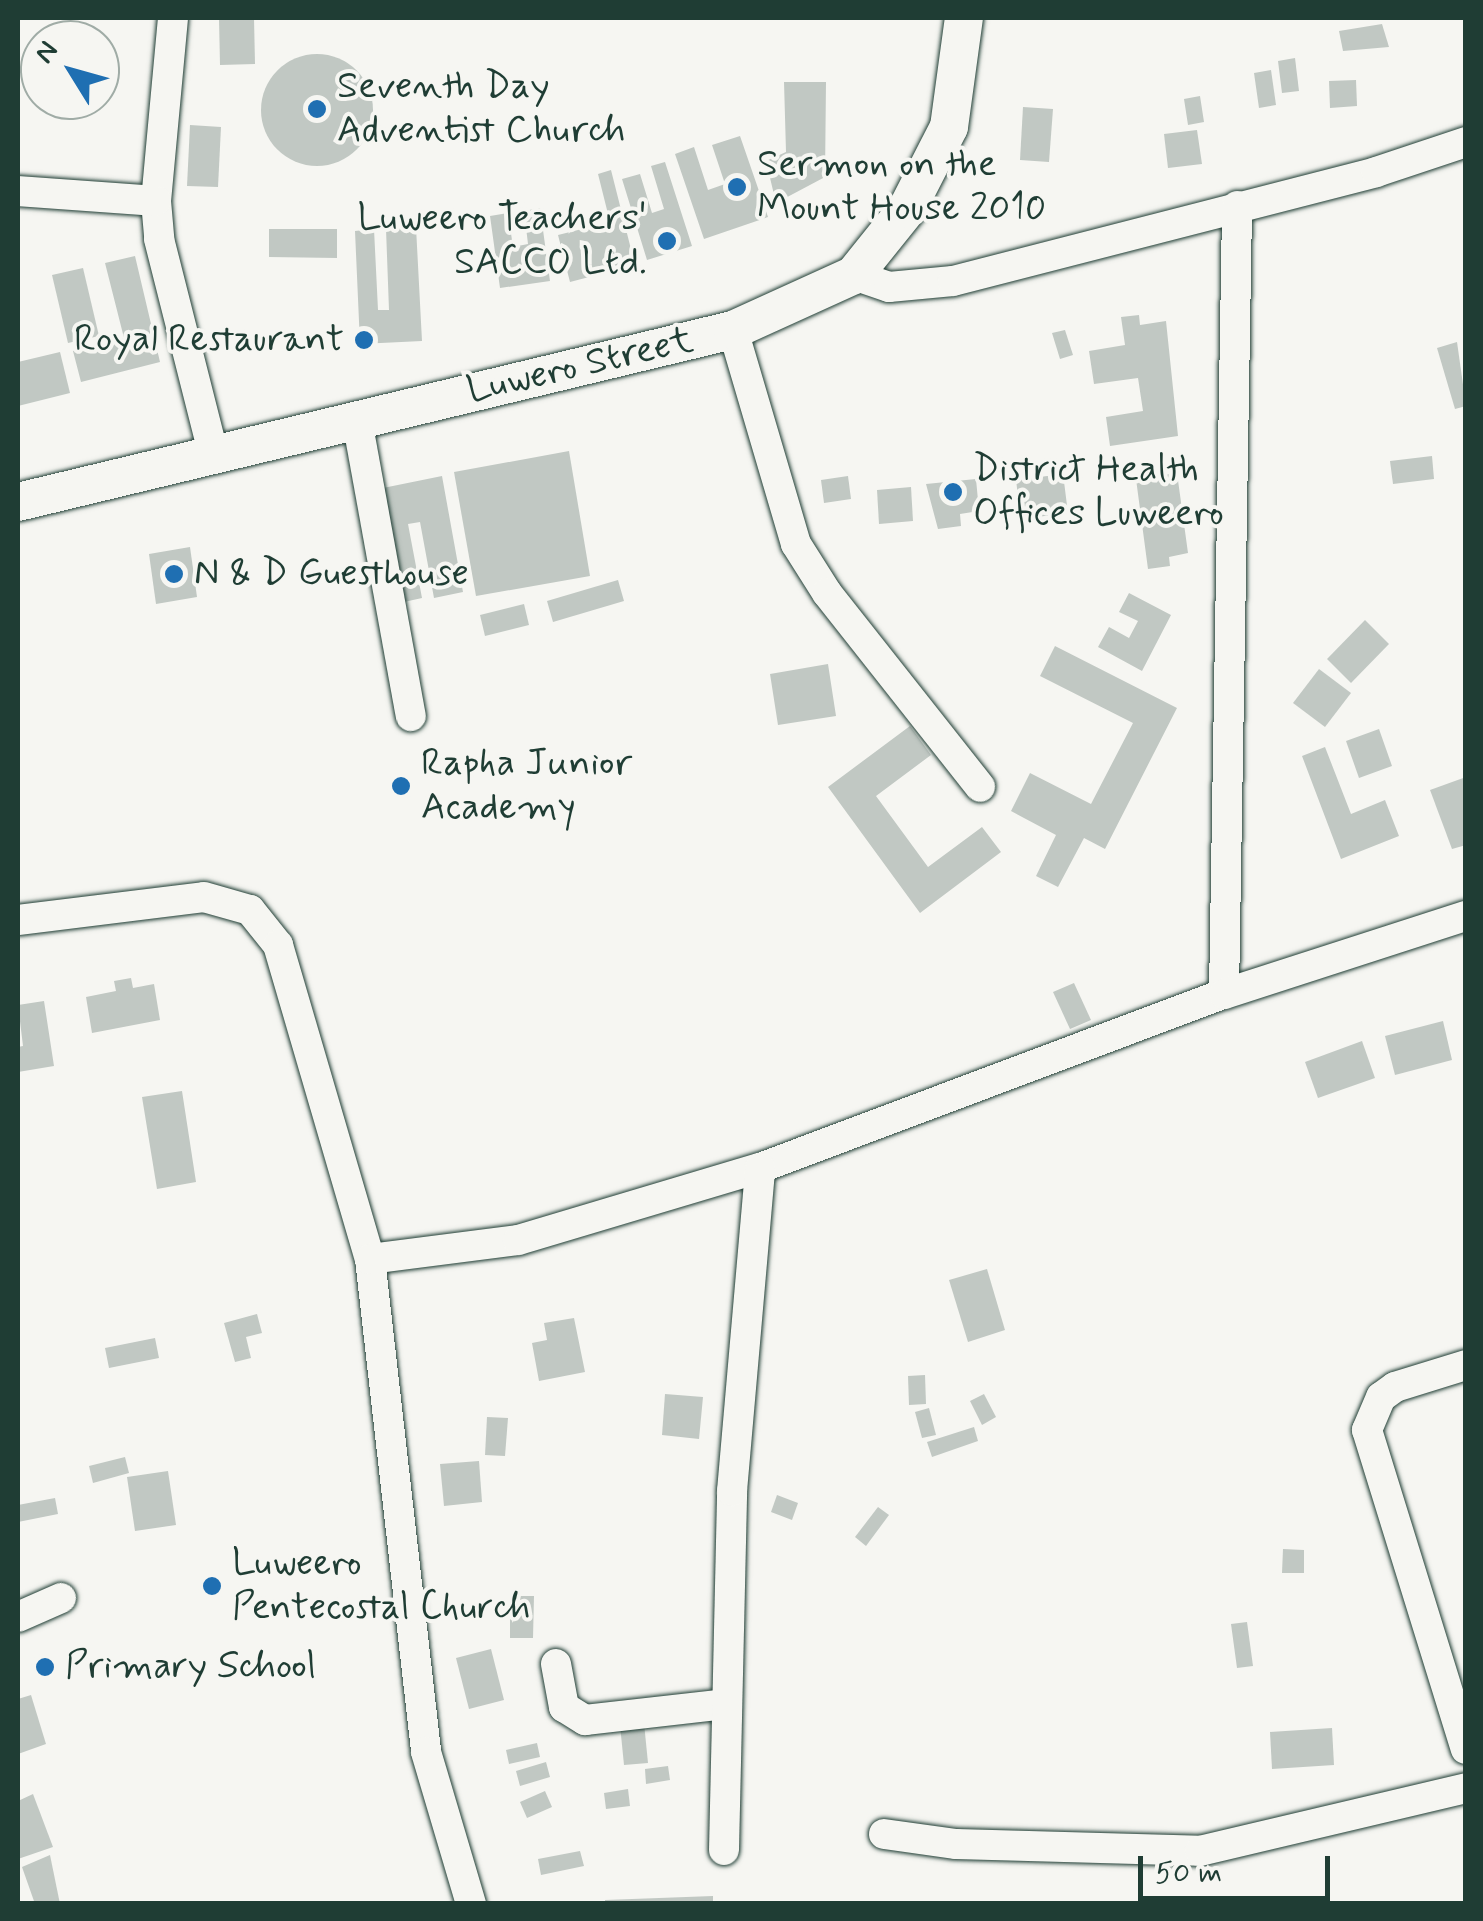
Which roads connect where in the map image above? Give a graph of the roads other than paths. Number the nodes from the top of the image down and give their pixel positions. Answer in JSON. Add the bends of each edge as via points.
{"nodes":[{"id":1,"x":173,"y":18,"type":"edge"},
{"id":2,"x":964,"y":18,"type":"edge"},
{"id":3,"x":1466,"y":142,"type":"edge"},
{"id":4,"x":18,"y":191,"type":"edge"},
{"id":5,"x":156,"y":200,"type":"junction"},
{"id":6,"x":1238,"y":206,"type":"junction"},
{"id":7,"x":854,"y":275,"type":"junction"},
{"id":8,"x":733,"y":330,"type":"junction"},
{"id":9,"x":357,"y":420,"type":"junction"},
{"id":10,"x":214,"y":452,"type":"junction"},
{"id":11,"x":18,"y":502,"type":"edge"},
{"id":12,"x":411,"y":716,"type":"dead end"},
{"id":13,"x":980,"y":787,"type":"dead end"},
{"id":14,"x":1466,"y":916,"type":"edge"},
{"id":15,"x":18,"y":920,"type":"edge"},
{"id":16,"x":1224,"y":994,"type":"junction"},
{"id":17,"x":760,"y":1168,"type":"junction"},
{"id":18,"x":370,"y":1259,"type":"junction"},
{"id":19,"x":1466,"y":1365,"type":"edge"},
{"id":20,"x":60,"y":1598,"type":"dead end"},
{"id":21,"x":18,"y":1617,"type":"edge"},
{"id":22,"x":556,"y":1664,"type":"dead end"},
{"id":23,"x":726,"y":1704,"type":"junction"},
{"id":24,"x":1466,"y":1749,"type":"edge"},
{"id":25,"x":1466,"y":1788,"type":"edge"},
{"id":26,"x":884,"y":1834,"type":"dead end"},
{"id":27,"x":724,"y":1850,"type":"dead end"},
{"id":28,"x":471,"y":1904,"type":"edge"}],
"edges":[{"from":1,"to":5,"type":"street"},
{"from":2,"to":7,"type":"main road","name":"Luwero Street","via":[[949,127],[906,209]]},
{"from":3,"to":6,"type":"street"},
{"from":4,"to":5,"type":"street"},
{"from":5,"to":10,"type":"street","via":[[159,240]]},
{"from":6,"to":7,"type":"street","via":[[952,280],[889,287]]},
{"from":6,"to":16,"type":"street"},
{"from":7,"to":8,"type":"main road","name":"Luwero Street"},
{"from":8,"to":9,"type":"main road","name":"Luwero Street"},
{"from":8,"to":13,"type":"street","via":[[796,544]]},
{"from":9,"to":10,"type":"main road","name":"Luwero Street"},
{"from":9,"to":12,"type":"street"},
{"from":10,"to":11,"type":"main road","name":"Luwero Street"},
{"from":14,"to":16,"type":"street"},
{"from":15,"to":18,"type":"street","via":[[204,898],[239,905],[266,924]]},
{"from":16,"to":17,"type":"street"},
{"from":17,"to":18,"type":"street","via":[[518,1240]]},
{"from":17,"to":23,"type":"street","via":[[732,1491]]},
{"from":18,"to":28,"type":"street","via":[[426,1752]]},
{"from":19,"to":24,"type":"street","via":[[1395,1387],[1380,1398],[1367,1430]]},
{"from":20,"to":21,"type":"street"},
{"from":22,"to":23,"type":"street","via":[[564,1707],[585,1720]]},
{"from":23,"to":27,"type":"street"},
{"from":25,"to":26,"type":"street","via":[[1200,1851],[956,1844]]}]}
